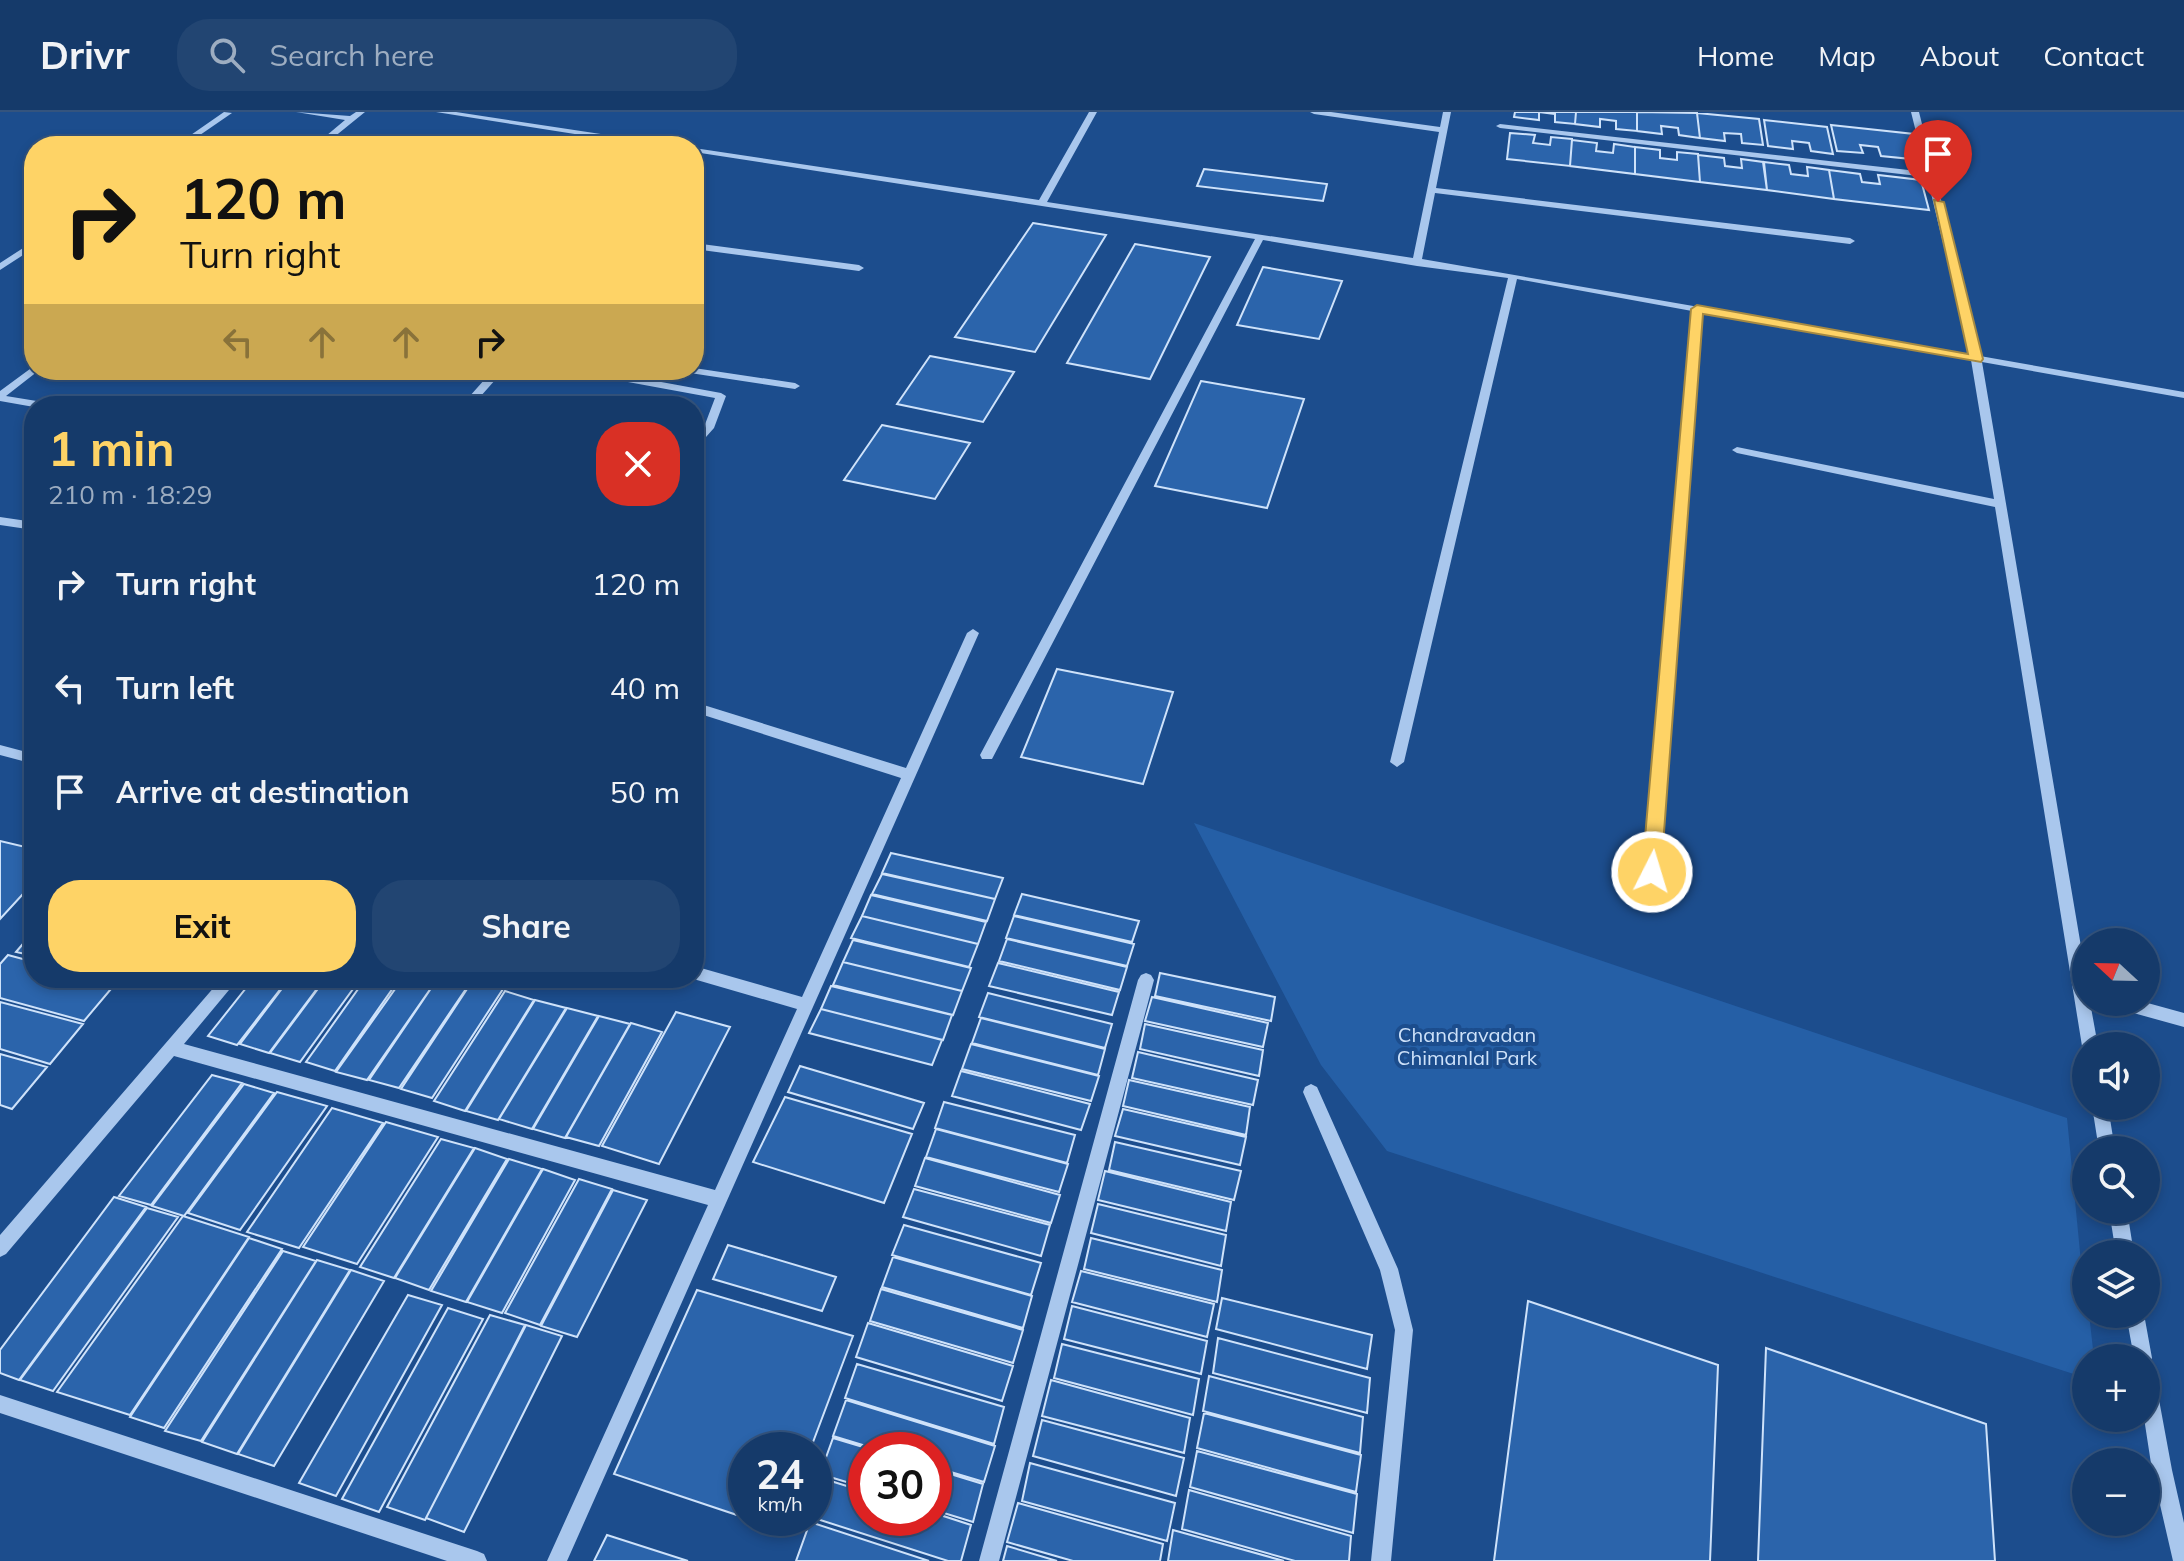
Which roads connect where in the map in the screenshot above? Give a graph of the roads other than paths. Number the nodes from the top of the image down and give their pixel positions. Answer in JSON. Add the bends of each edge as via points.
{"nodes":[{"id":1,"x":300,"y":112,"type":"edge"},
{"id":2,"x":361,"y":112,"type":"edge"},
{"id":3,"x":440,"y":112,"type":"edge"},
{"id":4,"x":1093,"y":112,"type":"edge"},
{"id":5,"x":1314,"y":112,"type":"edge"},
{"id":6,"x":1447,"y":112,"type":"edge"},
{"id":7,"x":1915,"y":112,"type":"edge"},
{"id":8,"x":228,"y":113,"type":"edge"},
{"id":9,"x":352,"y":119,"type":"junction"},
{"id":10,"x":1500,"y":126,"type":"dead end"},
{"id":11,"x":1444,"y":130,"type":"junction"},
{"id":12,"x":194,"y":136,"type":"edge"},
{"id":13,"x":331,"y":136,"type":"edge"},
{"id":14,"x":600,"y":136,"type":"edge"},
{"id":15,"x":704,"y":152,"type":"edge"},
{"id":16,"x":1932,"y":175,"type":"junction"},
{"id":17,"x":1432,"y":190,"type":"junction"},
{"id":18,"x":1042,"y":203,"type":"junction"},
{"id":19,"x":1259,"y":239,"type":"junction"},
{"id":20,"x":1850,"y":241,"type":"dead end"},
{"id":21,"x":704,"y":247,"type":"edge"},
{"id":22,"x":24,"y":251,"type":"edge"},
{"id":23,"x":1417,"y":263,"type":"junction"},
{"id":24,"x":0,"y":267,"type":"edge"},
{"id":25,"x":859,"y":268,"type":"dead end"},
{"id":26,"x":1513,"y":276,"type":"junction"},
{"id":27,"x":1697,"y":309,"type":"junction"},
{"id":28,"x":1976,"y":359,"type":"junction"},
{"id":29,"x":704,"y":372,"type":"edge"},
{"id":30,"x":24,"y":377,"type":"edge"},
{"id":31,"x":490,"y":380,"type":"edge"},
{"id":32,"x":634,"y":380,"type":"edge"},
{"id":33,"x":795,"y":386,"type":"dead end"},
{"id":34,"x":2184,"y":395,"type":"edge"},
{"id":35,"x":475,"y":396,"type":"edge"},
{"id":36,"x":0,"y":397,"type":"edge"},
{"id":37,"x":24,"y":401,"type":"edge"},
{"id":38,"x":704,"y":433,"type":"edge"},
{"id":39,"x":1737,"y":450,"type":"dead end"},
{"id":40,"x":1999,"y":504,"type":"junction"},
{"id":41,"x":0,"y":521,"type":"edge"},
{"id":42,"x":24,"y":525,"type":"edge"},
{"id":43,"x":973,"y":633,"type":"dead end"},
{"id":44,"x":704,"y":710,"type":"edge"},
{"id":45,"x":0,"y":750,"type":"edge"},
{"id":46,"x":987,"y":755,"type":"dead end"},
{"id":47,"x":24,"y":756,"type":"edge"},
{"id":48,"x":1397,"y":762,"type":"dead end"},
{"id":49,"x":910,"y":775,"type":"junction"},
{"id":50,"x":1652,"y":872,"type":"dead end"},
{"id":51,"x":2072,"y":928,"type":"edge"},
{"id":52,"x":704,"y":976,"type":"edge"},
{"id":53,"x":1146,"y":980,"type":"dead end"},
{"id":54,"x":222,"y":988,"type":"edge"},
{"id":55,"x":808,"y":1005,"type":"junction"},
{"id":56,"x":2160,"y":1013,"type":"edge"},
{"id":57,"x":2184,"y":1020,"type":"edge"},
{"id":58,"x":171,"y":1048,"type":"junction"},
{"id":59,"x":1311,"y":1092,"type":"dead end"},
{"id":60,"x":720,"y":1200,"type":"junction"},
{"id":61,"x":0,"y":1248,"type":"edge"},
{"id":62,"x":0,"y":1404,"type":"edge"},
{"id":63,"x":2155,"y":1432,"type":"edge"},
{"id":64,"x":477,"y":1561,"type":"edge"},
{"id":65,"x":557,"y":1561,"type":"edge"},
{"id":66,"x":989,"y":1561,"type":"edge"},
{"id":67,"x":1381,"y":1561,"type":"edge"},
{"id":68,"x":2183,"y":1561,"type":"edge"}],
"edges":[{"from":1,"to":9,"type":"street"},
{"from":2,"to":9,"type":"street"},
{"from":3,"to":14,"type":"street"},
{"from":4,"to":18,"type":"street"},
{"from":5,"to":11,"type":"street"},
{"from":6,"to":11,"type":"street"},
{"from":7,"to":16,"type":"street"},
{"from":8,"to":12,"type":"street"},
{"from":9,"to":13,"type":"street"},
{"from":10,"to":16,"type":"street"},
{"from":11,"to":17,"type":"street"},
{"from":15,"to":18,"type":"street"},
{"from":16,"to":28,"type":"street"},
{"from":17,"to":20,"type":"street"},
{"from":17,"to":23,"type":"street"},
{"from":18,"to":19,"type":"street"},
{"from":19,"to":23,"type":"street"},
{"from":19,"to":46,"type":"street"},
{"from":21,"to":25,"type":"street"},
{"from":22,"to":24,"type":"street"},
{"from":23,"to":26,"type":"street"},
{"from":26,"to":27,"type":"street"},
{"from":26,"to":48,"type":"street"},
{"from":27,"to":28,"type":"street"},
{"from":27,"to":50,"type":"street"},
{"from":28,"to":34,"type":"street"},
{"from":28,"to":40,"type":"street"},
{"from":29,"to":33,"type":"street"},
{"from":30,"to":36,"type":"street"},
{"from":31,"to":35,"type":"street"},
{"from":32,"to":38,"type":"street","via":[[721,396]]},
{"from":36,"to":37,"type":"street"},
{"from":39,"to":40,"type":"street"},
{"from":40,"to":51,"type":"street"},
{"from":41,"to":42,"type":"street"},
{"from":43,"to":49,"type":"street"},
{"from":44,"to":49,"type":"street"},
{"from":45,"to":47,"type":"street"},
{"from":49,"to":55,"type":"street"},
{"from":52,"to":55,"type":"street"},
{"from":53,"to":66,"type":"street"},
{"from":54,"to":58,"type":"street"},
{"from":55,"to":60,"type":"street"},
{"from":56,"to":57,"type":"street"},
{"from":58,"to":60,"type":"street"},
{"from":58,"to":61,"type":"street"},
{"from":59,"to":67,"type":"street","via":[[1389,1269],[1404,1330]]},
{"from":60,"to":65,"type":"street"},
{"from":62,"to":64,"type":"street"},
{"from":63,"to":68,"type":"street"}]}
